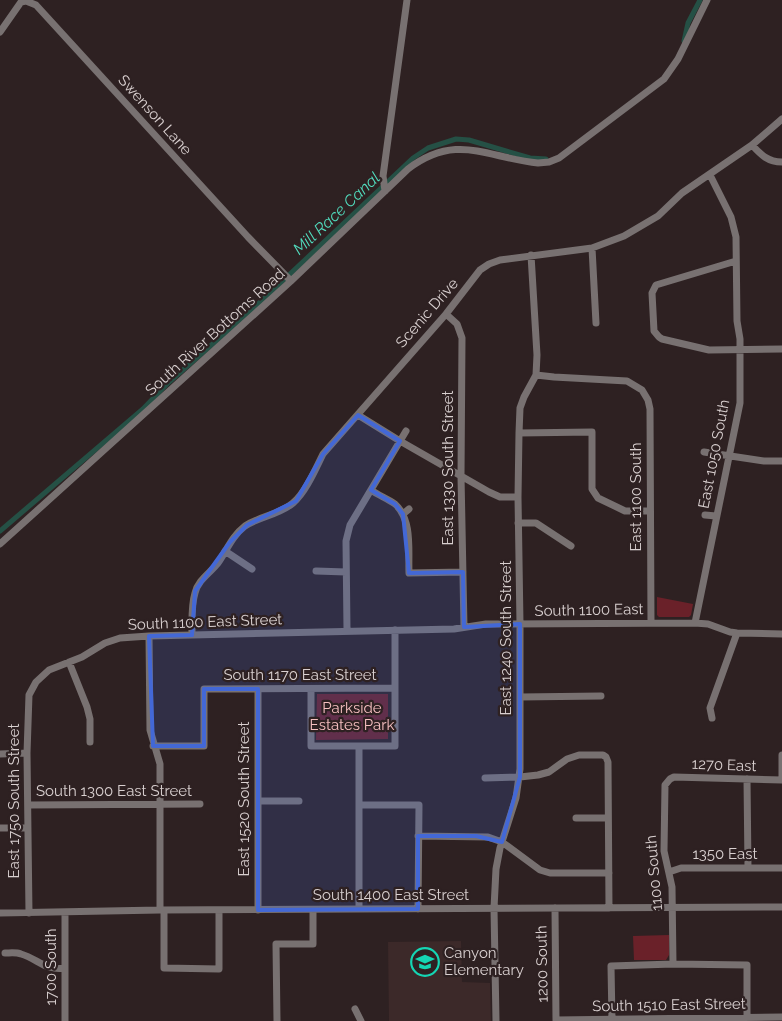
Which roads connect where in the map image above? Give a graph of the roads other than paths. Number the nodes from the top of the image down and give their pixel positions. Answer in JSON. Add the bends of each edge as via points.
{"nodes":[{"id":1,"x":407,"y":0,"type":"edge"},
{"id":2,"x":707,"y":0,"type":"edge"},
{"id":3,"x":0,"y":32,"type":"edge"},
{"id":4,"x":782,"y":119,"type":"edge"},
{"id":5,"x":752,"y":145,"type":"junction"},
{"id":6,"x":782,"y":162,"type":"edge"},
{"id":7,"x":710,"y":175,"type":"junction"},
{"id":8,"x":384,"y":187,"type":"junction"},
{"id":9,"x":592,"y":248,"type":"junction"},
{"id":10,"x":531,"y":255,"type":"junction"},
{"id":11,"x":736,"y":261,"type":"junction"},
{"id":12,"x":289,"y":278,"type":"junction"},
{"id":13,"x":446,"y":314,"type":"junction"},
{"id":14,"x":596,"y":322,"type":"dead end"},
{"id":15,"x":782,"y":349,"type":"edge"},
{"id":16,"x":740,"y":350,"type":"junction"},
{"id":17,"x":536,"y":375,"type":"junction"},
{"id":18,"x":358,"y":415,"type":"junction"},
{"id":19,"x":406,"y":431,"type":"dead end"},
{"id":20,"x":519,"y":433,"type":"junction"},
{"id":21,"x":400,"y":441,"type":"junction"},
{"id":22,"x":704,"y":452,"type":"dead end"},
{"id":23,"x":729,"y":456,"type":"junction"},
{"id":24,"x":782,"y":461,"type":"edge"},
{"id":25,"x":461,"y":476,"type":"junction"},
{"id":26,"x":371,"y":490,"type":"junction"},
{"id":27,"x":518,"y":496,"type":"junction"},
{"id":28,"x":650,"y":511,"type":"junction"},
{"id":29,"x":705,"y":515,"type":"dead end"},
{"id":30,"x":716,"y":516,"type":"junction"},
{"id":31,"x":518,"y":523,"type":"junction"},
{"id":32,"x":0,"y":544,"type":"edge"},
{"id":33,"x":571,"y":546,"type":"dead end"},
{"id":34,"x":225,"y":551,"type":"junction"},
{"id":35,"x":252,"y":570,"type":"dead end"},
{"id":36,"x":316,"y":571,"type":"dead end"},
{"id":37,"x":346,"y":572,"type":"junction"},
{"id":38,"x":463,"y":572,"type":"junction"},
{"id":39,"x":651,"y":622,"type":"junction"},
{"id":40,"x":695,"y":623,"type":"junction"},
{"id":41,"x":520,"y":624,"type":"junction"},
{"id":42,"x":464,"y":627,"type":"junction"},
{"id":43,"x":347,"y":630,"type":"junction"},
{"id":44,"x":395,"y":630,"type":"junction"},
{"id":45,"x":737,"y":634,"type":"junction"},
{"id":46,"x":782,"y":634,"type":"edge"},
{"id":47,"x":192,"y":635,"type":"junction"},
{"id":48,"x":149,"y":636,"type":"junction"},
{"id":49,"x":69,"y":662,"type":"junction"},
{"id":50,"x":395,"y":688,"type":"junction"},
{"id":51,"x":258,"y":689,"type":"junction"},
{"id":52,"x":311,"y":689,"type":"junction"},
{"id":53,"x":32,"y":690,"type":"joint"},
{"id":54,"x":601,"y":696,"type":"dead end"},
{"id":55,"x":520,"y":697,"type":"junction"},
{"id":56,"x":712,"y":718,"type":"dead end"},
{"id":57,"x":90,"y":742,"type":"dead end"},
{"id":58,"x":153,"y":746,"type":"junction"},
{"id":59,"x":359,"y":746,"type":"junction"},
{"id":60,"x":0,"y":754,"type":"edge"},
{"id":61,"x":27,"y":754,"type":"junction"},
{"id":62,"x":782,"y":756,"type":"edge"},
{"id":63,"x":520,"y":777,"type":"junction"},
{"id":64,"x":485,"y":778,"type":"dead end"},
{"id":65,"x":747,"y":779,"type":"junction"},
{"id":66,"x":782,"y":780,"type":"edge"},
{"id":67,"x":668,"y":781,"type":"joint"},
{"id":68,"x":258,"y":801,"type":"junction"},
{"id":69,"x":299,"y":801,"type":"dead end"},
{"id":70,"x":160,"y":804,"type":"junction"},
{"id":71,"x":200,"y":804,"type":"dead end"},
{"id":72,"x":28,"y":805,"type":"junction"},
{"id":73,"x":359,"y":805,"type":"junction"},
{"id":74,"x":576,"y":818,"type":"dead end"},
{"id":75,"x":608,"y":818,"type":"junction"},
{"id":76,"x":0,"y":828,"type":"edge"},
{"id":77,"x":28,"y":828,"type":"junction"},
{"id":78,"x":418,"y":836,"type":"junction"},
{"id":79,"x":502,"y":842,"type":"junction"},
{"id":80,"x":748,"y":868,"type":"junction"},
{"id":81,"x":782,"y":868,"type":"edge"},
{"id":82,"x":669,"y":872,"type":"junction"},
{"id":83,"x":608,"y":873,"type":"junction"},
{"id":84,"x":672,"y":907,"type":"junction"},
{"id":85,"x":782,"y":907,"type":"edge"},
{"id":86,"x":494,"y":908,"type":"junction"},
{"id":87,"x":555,"y":908,"type":"junction"},
{"id":88,"x":609,"y":908,"type":"junction"},
{"id":89,"x":359,"y":909,"type":"junction"},
{"id":90,"x":418,"y":909,"type":"junction"},
{"id":91,"x":162,"y":910,"type":"junction"},
{"id":92,"x":219,"y":910,"type":"junction"},
{"id":93,"x":258,"y":910,"type":"junction"},
{"id":94,"x":313,"y":910,"type":"junction"},
{"id":95,"x":0,"y":913,"type":"edge"},
{"id":96,"x":28,"y":913,"type":"junction"},
{"id":97,"x":65,"y":913,"type":"junction"},
{"id":98,"x":5,"y":953,"type":"dead end"},
{"id":99,"x":672,"y":964,"type":"junction"},
{"id":100,"x":65,"y":968,"type":"junction"},
{"id":101,"x":355,"y":1009,"type":"dead end"},
{"id":102,"x":747,"y":1017,"type":"junction"},
{"id":103,"x":782,"y":1017,"type":"edge"},
{"id":104,"x":556,"y":1020,"type":"edge"},
{"id":105,"x":612,"y":1020,"type":"junction"},
{"id":106,"x":658,"y":1020,"type":"edge"},
{"id":107,"x":65,"y":1021,"type":"edge"},
{"id":108,"x":277,"y":1021,"type":"edge"},
{"id":109,"x":361,"y":1021,"type":"edge"},
{"id":110,"x":496,"y":1021,"type":"edge"}],
"edges":[{"from":1,"to":8,"type":"street"},
{"from":2,"to":8,"type":"street","name":"South River Bottoms Road","via":[[678,59],[664,79],[559,158],[538,163],[472,149],[448,150],[415,164]]},
{"from":3,"to":12,"type":"street","name":"Swenson Lane","via":[[21,2],[36,5]]},
{"from":4,"to":5,"type":"street","name":"Scenic Drive"},
{"from":5,"to":6,"type":"street","via":[[764,158]]},
{"from":5,"to":7,"type":"street","name":"Scenic Drive"},
{"from":7,"to":9,"type":"street","name":"Scenic Drive","via":[[682,193],[658,216],[624,236]]},
{"from":7,"to":11,"type":"street","name":"East 1050 South","via":[[734,226]]},
{"from":8,"to":12,"type":"street","name":"South River Bottoms Road"},
{"from":9,"to":10,"type":"street","name":"Scenic Drive"},
{"from":9,"to":14,"type":"street"},
{"from":10,"to":13,"type":"street","name":"Scenic Drive","via":[[500,260],[480,270]]},
{"from":10,"to":17,"type":"street","name":"East 1240 South Street"},
{"from":11,"to":16,"type":"street","name":"East 1050 South"},
{"from":11,"to":16,"type":"street","via":[[656,285],[652,293],[654,331],[659,337],[709,350]]},
{"from":12,"to":32,"type":"street","name":"South River Bottoms Road"},
{"from":13,"to":18,"type":"street","name":"Scenic Drive"},
{"from":13,"to":25,"type":"street","name":"East 1330 South Street","via":[[458,324],[462,338]]},
{"from":15,"to":16,"type":"street"},
{"from":16,"to":23,"type":"street","name":"East 1050 South","via":[[740,403]]},
{"from":17,"to":20,"type":"street","name":"East 1240 South Street","via":[[520,408]]},
{"from":17,"to":28,"type":"street","name":"East 1100 South","via":[[622,380],[639,387],[650,408]]},
{"from":18,"to":21,"type":"street"},
{"from":18,"to":34,"type":"street","name":"Scenic Drive","via":[[323,454],[296,501],[237,533]]},
{"from":19,"to":21,"type":"street"},
{"from":20,"to":27,"type":"street","name":"East 1240 South Street"},
{"from":20,"to":28,"type":"street","via":[[592,432],[592,489],[598,498],[625,511]]},
{"from":21,"to":25,"type":"street"},
{"from":21,"to":26,"type":"street"},
{"from":22,"to":23,"type":"street"},
{"from":23,"to":24,"type":"street"},
{"from":23,"to":30,"type":"street","name":"East 1050 South"},
{"from":25,"to":27,"type":"street","via":[[500,497]]},
{"from":25,"to":38,"type":"street","name":"East 1330 South Street"},
{"from":26,"to":37,"type":"street","via":[[350,525],[346,541]]},
{"from":26,"to":38,"type":"street","via":[[406,512],[408,572]]},
{"from":27,"to":31,"type":"street","name":"East 1240 South Street"},
{"from":28,"to":39,"type":"street","name":"East 1100 South"},
{"from":29,"to":30,"type":"street"},
{"from":30,"to":40,"type":"street","name":"East 1050 South"},
{"from":31,"to":33,"type":"street","via":[[536,523]]},
{"from":31,"to":41,"type":"street","name":"East 1240 South Street"},
{"from":34,"to":35,"type":"street"},
{"from":34,"to":47,"type":"street","name":"Scenic Drive","via":[[195,591]]},
{"from":36,"to":37,"type":"street"},
{"from":37,"to":43,"type":"street"},
{"from":38,"to":42,"type":"street","name":"East 1330 South Street"},
{"from":39,"to":40,"type":"street","name":"South 1100 East"},
{"from":39,"to":41,"type":"street","name":"South 1100 East"},
{"from":40,"to":45,"type":"street","name":"South 1100 East"},
{"from":41,"to":42,"type":"street","name":"South 1100 East"},
{"from":41,"to":55,"type":"street","name":"East 1240 South Street"},
{"from":42,"to":44,"type":"street","name":"South 1100 East"},
{"from":43,"to":44,"type":"street","name":"South 1100 East Street"},
{"from":43,"to":47,"type":"street","name":"South 1100 East Street"},
{"from":44,"to":50,"type":"street"},
{"from":45,"to":46,"type":"street","name":"South 1100 East"},
{"from":45,"to":56,"type":"street","via":[[710,708]]},
{"from":47,"to":48,"type":"street","name":"South 1100 East Street"},
{"from":48,"to":49,"type":"street","name":"South 1100 East Street","via":[[120,638]]},
{"from":48,"to":58,"type":"street"},
{"from":49,"to":53,"type":"street","name":"South 1100 East Street","via":[[49,670]]},
{"from":49,"to":57,"type":"street","via":[[87,706]]},
{"from":50,"to":52,"type":"street","name":"South 1170 East Street"},
{"from":50,"to":59,"type":"street","via":[[395,746]]},
{"from":51,"to":52,"type":"street","name":"South 1170 East Street"},
{"from":51,"to":58,"type":"street","name":"South 1170 East Street","via":[[204,689],[204,746]]},
{"from":51,"to":68,"type":"street","name":"East 1520 South Street"},
{"from":52,"to":59,"type":"street","via":[[311,746]]},
{"from":53,"to":61,"type":"street","name":"East 1750 South Street","via":[[29,695]]},
{"from":54,"to":55,"type":"street"},
{"from":55,"to":63,"type":"street","name":"East 1240 South Street"},
{"from":58,"to":70,"type":"street","via":[[160,764]]},
{"from":59,"to":73,"type":"street"},
{"from":60,"to":61,"type":"street"},
{"from":61,"to":72,"type":"street","name":"East 1750 South Street"},
{"from":62,"to":66,"type":"street"},
{"from":63,"to":64,"type":"street"},
{"from":63,"to":75,"type":"street","via":[[549,772],[579,755],[603,755],[608,762]]},
{"from":63,"to":79,"type":"street","name":"East 1240 South Street"},
{"from":65,"to":66,"type":"street","name":"1270 East"},
{"from":65,"to":67,"type":"street","name":"1270 East","via":[[674,778]]},
{"from":65,"to":80,"type":"street"},
{"from":67,"to":82,"type":"street","name":"1100 South","via":[[664,788],[664,851]]},
{"from":68,"to":69,"type":"street"},
{"from":68,"to":93,"type":"street","name":"East 1520 South Street"},
{"from":70,"to":71,"type":"street","name":"South 1300 East Street"},
{"from":70,"to":72,"type":"street","name":"South 1300 East Street"},
{"from":70,"to":91,"type":"street"},
{"from":72,"to":77,"type":"street","name":"East 1750 South Street"},
{"from":73,"to":78,"type":"street","via":[[419,805]]},
{"from":73,"to":89,"type":"street"},
{"from":74,"to":75,"type":"street"},
{"from":75,"to":83,"type":"street"},
{"from":76,"to":77,"type":"street"},
{"from":77,"to":96,"type":"street","name":"East 1750 South Street"},
{"from":78,"to":79,"type":"street","via":[[476,836]]},
{"from":78,"to":90,"type":"street"},
{"from":79,"to":83,"type":"street","via":[[550,874]]},
{"from":79,"to":86,"type":"street","name":"East 1240 South Street","via":[[496,869]]},
{"from":80,"to":81,"type":"street","name":"1350 East"},
{"from":80,"to":82,"type":"street","name":"1350 East","via":[[681,868]]},
{"from":82,"to":84,"type":"street","name":"1100 South"},
{"from":83,"to":88,"type":"street"},
{"from":84,"to":85,"type":"street","name":"South 1400 East Street"},
{"from":84,"to":88,"type":"street","name":"South 1400 East Street"},
{"from":84,"to":99,"type":"street","name":"1100 South"},
{"from":86,"to":87,"type":"street","name":"South 1400 East Street"},
{"from":86,"to":90,"type":"street","name":"South 1400 East Street"},
{"from":86,"to":110,"type":"street","name":"East 1240 South Street"},
{"from":87,"to":88,"type":"street","name":"South 1400 East Street"},
{"from":87,"to":104,"type":"street","name":"1200 South"},
{"from":89,"to":90,"type":"street","name":"South 1400 East Street"},
{"from":89,"to":94,"type":"street","name":"South 1400 East Street"},
{"from":91,"to":92,"type":"street","name":"South 1400 East Street"},
{"from":91,"to":92,"type":"street","via":[[164,968],[219,969]]},
{"from":91,"to":97,"type":"street","name":"South 1400 East Street"},
{"from":92,"to":93,"type":"street","name":"South 1400 East Street"},
{"from":93,"to":94,"type":"street","name":"South 1400 East Street"},
{"from":94,"to":108,"type":"street","via":[[313,944],[276,944]]},
{"from":95,"to":96,"type":"street","name":"South 1400 East Street"},
{"from":96,"to":97,"type":"street","name":"South 1400 East Street"},
{"from":97,"to":100,"type":"street","name":"1700 South"},
{"from":98,"to":100,"type":"street","via":[[18,953],[45,967]]},
{"from":99,"to":102,"type":"street","via":[[747,965]]},
{"from":99,"to":105,"type":"street","via":[[611,966]]},
{"from":100,"to":107,"type":"street","name":"1700 South"},
{"from":101,"to":109,"type":"street"},
{"from":102,"to":103,"type":"street","name":"South 1510 East Street"},
{"from":102,"to":106,"type":"street","name":"South 1510 East Street"},
{"from":104,"to":105,"type":"street","name":"South 1510 East Street"},
{"from":105,"to":106,"type":"street","name":"South 1510 East Street"}]}
